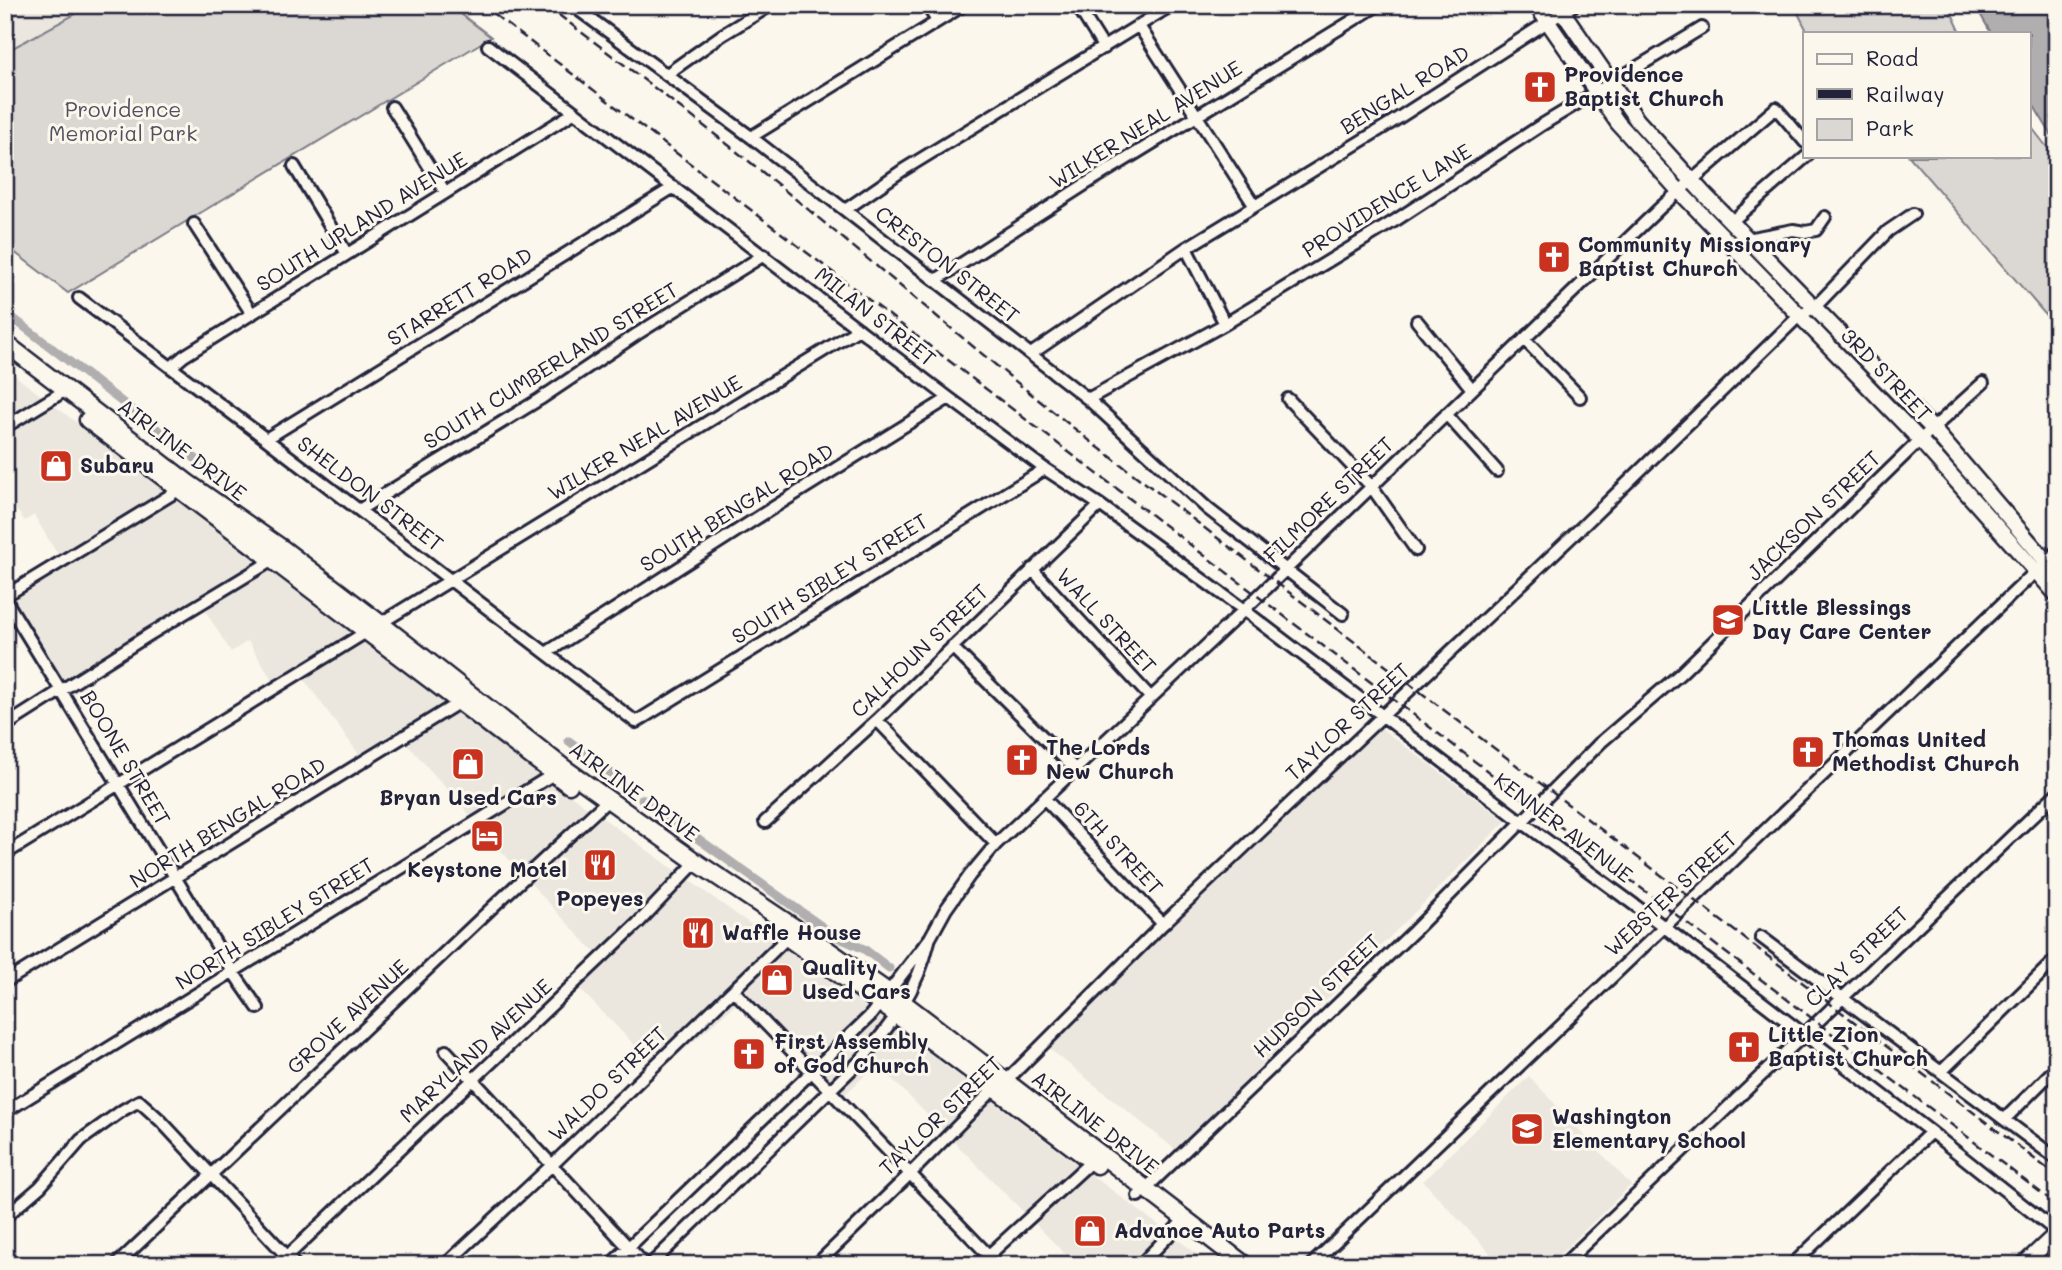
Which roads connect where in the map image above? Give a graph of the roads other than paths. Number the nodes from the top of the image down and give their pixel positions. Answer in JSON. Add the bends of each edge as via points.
{"nodes":[{"id":1,"x":572,"y":5,"type":"edge"},
{"id":2,"x":771,"y":5,"type":"edge"},
{"id":3,"x":927,"y":5,"type":"edge"},
{"id":4,"x":964,"y":5,"type":"edge"},
{"id":5,"x":1077,"y":5,"type":"edge"},
{"id":6,"x":1172,"y":5,"type":"edge"},
{"id":7,"x":1377,"y":5,"type":"edge"},
{"id":8,"x":1536,"y":5,"type":"edge"},
{"id":9,"x":1565,"y":8,"type":"edge"},
{"id":10,"x":937,"y":21,"type":"junction"},
{"id":11,"x":1548,"y":22,"type":"junction"},
{"id":12,"x":1139,"y":26,"type":"junction"},
{"id":13,"x":1702,"y":27,"type":"dead end"},
{"id":14,"x":488,"y":46,"type":"dead end"},
{"id":15,"x":1104,"y":48,"type":"junction"},
{"id":16,"x":667,"y":74,"type":"junction"},
{"id":17,"x":1611,"y":83,"type":"junction"},
{"id":18,"x":1596,"y":92,"type":"junction"},
{"id":19,"x":392,"y":107,"type":"dead end"},
{"id":20,"x":575,"y":112,"type":"junction"},
{"id":21,"x":1198,"y":115,"type":"junction"},
{"id":22,"x":751,"y":137,"type":"junction"},
{"id":23,"x":1803,"y":140,"type":"edge"},
{"id":24,"x":1805,"y":158,"type":"edge"},
{"id":25,"x":294,"y":166,"type":"dead end"},
{"id":26,"x":1692,"y":180,"type":"junction"},
{"id":27,"x":674,"y":187,"type":"junction"},
{"id":28,"x":1679,"y":191,"type":"junction"},
{"id":29,"x":445,"y":192,"type":"junction"},
{"id":30,"x":1254,"y":205,"type":"junction"},
{"id":31,"x":845,"y":210,"type":"junction"},
{"id":32,"x":1913,"y":214,"type":"dead end"},
{"id":33,"x":1825,"y":217,"type":"dead end"},
{"id":34,"x":1731,"y":222,"type":"junction"},
{"id":35,"x":194,"y":224,"type":"dead end"},
{"id":36,"x":1747,"y":239,"type":"junction"},
{"id":37,"x":1186,"y":248,"type":"junction"},
{"id":38,"x":347,"y":254,"type":"junction"},
{"id":39,"x":764,"y":255,"type":"junction"},
{"id":40,"x":936,"y":280,"type":"junction"},
{"id":41,"x":79,"y":298,"type":"dead end"},
{"id":42,"x":1815,"y":307,"type":"junction"},
{"id":43,"x":252,"y":314,"type":"junction"},
{"id":44,"x":1799,"y":316,"type":"junction"},
{"id":45,"x":1417,"y":321,"type":"dead end"},
{"id":46,"x":1225,"y":324,"type":"junction"},
{"id":47,"x":859,"y":329,"type":"junction"},
{"id":48,"x":1524,"y":339,"type":"junction"},
{"id":49,"x":5,"y":344,"type":"edge"},
{"id":50,"x":1031,"y":354,"type":"junction"},
{"id":51,"x":5,"y":357,"type":"edge"},
{"id":52,"x":171,"y":368,"type":"junction"},
{"id":53,"x":1983,"y":383,"type":"dead end"},
{"id":54,"x":1472,"y":389,"type":"junction"},
{"id":55,"x":61,"y":393,"type":"junction"},
{"id":56,"x":1580,"y":397,"type":"dead end"},
{"id":57,"x":949,"y":398,"type":"junction"},
{"id":58,"x":1088,"y":399,"type":"junction"},
{"id":59,"x":1288,"y":399,"type":"dead end"},
{"id":60,"x":1446,"y":414,"type":"junction"},
{"id":61,"x":5,"y":427,"type":"edge"},
{"id":62,"x":1933,"y":430,"type":"junction"},
{"id":63,"x":266,"y":439,"type":"junction"},
{"id":64,"x":1920,"y":440,"type":"junction"},
{"id":65,"x":1045,"y":469,"type":"junction"},
{"id":66,"x":1497,"y":471,"type":"dead end"},
{"id":67,"x":183,"y":486,"type":"junction"},
{"id":68,"x":1371,"y":486,"type":"junction"},
{"id":69,"x":1100,"y":505,"type":"junction"},
{"id":70,"x":359,"y":510,"type":"junction"},
{"id":71,"x":1416,"y":550,"type":"dead end"},
{"id":72,"x":278,"y":555,"type":"junction"},
{"id":73,"x":2046,"y":561,"type":"edge"},
{"id":74,"x":1032,"y":569,"type":"junction"},
{"id":75,"x":1286,"y":570,"type":"junction"},
{"id":76,"x":2057,"y":573,"type":"edge"},
{"id":77,"x":451,"y":579,"type":"junction"},
{"id":78,"x":2057,"y":595,"type":"edge"},
{"id":79,"x":5,"y":598,"type":"edge"},
{"id":80,"x":1244,"y":610,"type":"junction"},
{"id":81,"x":1343,"y":614,"type":"dead end"},
{"id":82,"x":374,"y":628,"type":"junction"},
{"id":83,"x":951,"y":647,"type":"junction"},
{"id":84,"x":546,"y":653,"type":"junction"},
{"id":85,"x":61,"y":691,"type":"junction"},
{"id":86,"x":465,"y":698,"type":"junction"},
{"id":87,"x":1151,"y":698,"type":"junction"},
{"id":88,"x":1382,"y":715,"type":"junction"},
{"id":89,"x":877,"y":720,"type":"junction"},
{"id":90,"x":636,"y":722,"type":"joint"},
{"id":91,"x":5,"y":726,"type":"edge"},
{"id":92,"x":1075,"y":769,"type":"junction"},
{"id":93,"x":559,"y":771,"type":"junction"},
{"id":94,"x":120,"y":785,"type":"junction"},
{"id":95,"x":2057,"y":793,"type":"edge"},
{"id":96,"x":1044,"y":798,"type":"junction"},
{"id":97,"x":604,"y":803,"type":"junction"},
{"id":98,"x":765,"y":822,"type":"dead end"},
{"id":99,"x":1522,"y":822,"type":"junction"},
{"id":100,"x":996,"y":844,"type":"junction"},
{"id":101,"x":5,"y":855,"type":"edge"},
{"id":102,"x":693,"y":866,"type":"junction"},
{"id":103,"x":176,"y":878,"type":"junction"},
{"id":104,"x":1163,"y":924,"type":"junction"},
{"id":105,"x":1663,"y":926,"type":"junction"},
{"id":106,"x":792,"y":933,"type":"junction"},
{"id":107,"x":1761,"y":937,"type":"dead end"},
{"id":108,"x":930,"y":938,"type":"junction"},
{"id":109,"x":2057,"y":958,"type":"edge"},
{"id":110,"x":233,"y":972,"type":"junction"},
{"id":111,"x":5,"y":982,"type":"edge"},
{"id":112,"x":734,"y":991,"type":"junction"},
{"id":113,"x":884,"y":998,"type":"junction"},
{"id":114,"x":1842,"y":999,"type":"junction"},
{"id":115,"x":258,"y":1008,"type":"dead end"},
{"id":116,"x":901,"y":1010,"type":"junction"},
{"id":117,"x":1804,"y":1034,"type":"junction"},
{"id":118,"x":446,"y":1051,"type":"dead end"},
{"id":119,"x":2057,"y":1067,"type":"edge"},
{"id":120,"x":812,"y":1072,"type":"junction"},
{"id":121,"x":1941,"y":1072,"type":"junction"},
{"id":122,"x":473,"y":1080,"type":"junction"},
{"id":123,"x":1001,"y":1084,"type":"junction"},
{"id":124,"x":831,"y":1091,"type":"junction"},
{"id":125,"x":5,"y":1112,"type":"edge"},
{"id":126,"x":2005,"y":1119,"type":"junction"},
{"id":127,"x":1931,"y":1132,"type":"junction"},
{"id":128,"x":1095,"y":1157,"type":"junction"},
{"id":129,"x":2057,"y":1159,"type":"edge"},
{"id":130,"x":552,"y":1165,"type":"junction"},
{"id":131,"x":911,"y":1174,"type":"junction"},
{"id":132,"x":211,"y":1175,"type":"junction"},
{"id":133,"x":1141,"y":1192,"type":"junction"},
{"id":134,"x":5,"y":1217,"type":"edge"},
{"id":135,"x":1182,"y":1223,"type":"junction"},
{"id":136,"x":2057,"y":1233,"type":"edge"},
{"id":137,"x":628,"y":1247,"type":"junction"},
{"id":138,"x":988,"y":1255,"type":"junction"},
{"id":139,"x":287,"y":1262,"type":"edge"},
{"id":140,"x":116,"y":1265,"type":"edge"},
{"id":141,"x":445,"y":1265,"type":"edge"},
{"id":142,"x":610,"y":1265,"type":"edge"},
{"id":143,"x":647,"y":1265,"type":"edge"},
{"id":144,"x":816,"y":1265,"type":"edge"},
{"id":145,"x":978,"y":1265,"type":"edge"},
{"id":146,"x":998,"y":1265,"type":"edge"},
{"id":147,"x":1140,"y":1265,"type":"edge"},
{"id":148,"x":1229,"y":1265,"type":"edge"},
{"id":149,"x":1245,"y":1265,"type":"edge"},
{"id":150,"x":1311,"y":1265,"type":"edge"},
{"id":151,"x":1563,"y":1265,"type":"edge"},
{"id":152,"x":1793,"y":1265,"type":"edge"},
{"id":153,"x":2023,"y":1265,"type":"edge"}],
"edges":[{"from":1,"to":16,"type":"street","name":"CRESTON STREET"},
{"from":2,"to":16,"type":"street"},
{"from":3,"to":10,"type":"street"},
{"from":4,"to":10,"type":"street"},
{"from":5,"to":15,"type":"street"},
{"from":6,"to":12,"type":"street"},
{"from":7,"to":21,"type":"street","name":"WILKER NEAL AVENUE"},
{"from":8,"to":11,"type":"main road","name":"3RD STREET"},
{"from":9,"to":11,"type":"street","name":"BENGAL ROAD"},
{"from":9,"to":17,"type":"main road","name":"3RD STREET"},
{"from":10,"to":22,"type":"street"},
{"from":11,"to":18,"type":"main road","name":"3RD STREET"},
{"from":11,"to":30,"type":"street","name":"BENGAL ROAD"},
{"from":12,"to":15,"type":"street"},
{"from":12,"to":21,"type":"street"},
{"from":13,"to":17,"type":"street","name":"PROVIDENCE LANE"},
{"from":14,"to":20,"type":"street","name":"MILAN STREET"},
{"from":15,"to":31,"type":"street"},
{"from":16,"to":22,"type":"street","name":"CRESTON STREET"},
{"from":17,"to":18,"type":"street","name":"PROVIDENCE LANE"},
{"from":17,"to":26,"type":"main road","name":"3RD STREET","via":[[1637,120]]},
{"from":18,"to":28,"type":"main road","name":"3RD STREET"},
{"from":18,"to":46,"type":"street","name":"PROVIDENCE LANE"},
{"from":19,"to":29,"type":"street"},
{"from":20,"to":27,"type":"street","name":"MILAN STREET"},
{"from":20,"to":29,"type":"street","name":"SOUTH UPLAND AVENUE"},
{"from":21,"to":30,"type":"street"},
{"from":21,"to":40,"type":"street","name":"WILKER NEAL AVENUE"},
{"from":22,"to":31,"type":"street","name":"CRESTON STREET"},
{"from":23,"to":26,"type":"street","name":"FILMORE STREET","via":[[1776,108]]},
{"from":24,"to":34,"type":"street"},
{"from":25,"to":38,"type":"street"},
{"from":26,"to":28,"type":"street","name":"FILMORE STREET"},
{"from":26,"to":34,"type":"main road","name":"3RD STREET"},
{"from":27,"to":39,"type":"street","name":"MILAN STREET"},
{"from":27,"to":63,"type":"street","name":"STARRETT ROAD"},
{"from":28,"to":44,"type":"main road","name":"3RD STREET"},
{"from":28,"to":48,"type":"street","name":"FILMORE STREET"},
{"from":29,"to":38,"type":"street","name":"SOUTH UPLAND AVENUE"},
{"from":30,"to":37,"type":"street"},
{"from":31,"to":40,"type":"street","name":"CRESTON STREET"},
{"from":32,"to":42,"type":"street","name":"TAYLOR STREET","via":[[1888,231]]},
{"from":33,"to":36,"type":"street","via":[[1816,230]]},
{"from":34,"to":36,"type":"main road","name":"3RD STREET"},
{"from":35,"to":43,"type":"street"},
{"from":36,"to":42,"type":"main road","name":"3RD STREET"},
{"from":37,"to":46,"type":"street"},
{"from":37,"to":50,"type":"street"},
{"from":38,"to":43,"type":"street","name":"SOUTH UPLAND AVENUE"},
{"from":39,"to":47,"type":"street","name":"MILAN STREET"},
{"from":39,"to":70,"type":"street","name":"SOUTH CUMBERLAND STREET"},
{"from":40,"to":50,"type":"street","name":"CRESTON STREET"},
{"from":41,"to":52,"type":"street","name":"SHELDON STREET"},
{"from":42,"to":44,"type":"street","name":"TAYLOR STREET"},
{"from":42,"to":62,"type":"main road","name":"3RD STREET"},
{"from":43,"to":52,"type":"street","name":"SOUTH UPLAND AVENUE"},
{"from":44,"to":64,"type":"main road","name":"3RD STREET"},
{"from":44,"to":88,"type":"street","name":"TAYLOR STREET"},
{"from":45,"to":54,"type":"street"},
{"from":46,"to":58,"type":"street","name":"PROVIDENCE LANE"},
{"from":47,"to":57,"type":"street","name":"MILAN STREET"},
{"from":47,"to":77,"type":"street","name":"WILKER NEAL AVENUE"},
{"from":48,"to":54,"type":"street","name":"FILMORE STREET"},
{"from":48,"to":56,"type":"street"},
{"from":49,"to":55,"type":"highway","name":"AIRLINE DRIVE"},
{"from":50,"to":58,"type":"street","name":"CRESTON STREET"},
{"from":51,"to":55,"type":"highway","name":"AIRLINE DRIVE"},
{"from":52,"to":63,"type":"street","name":"SHELDON STREET"},
{"from":53,"to":62,"type":"street","name":"JACKSON STREET"},
{"from":54,"to":60,"type":"street","name":"FILMORE STREET"},
{"from":55,"to":61,"type":"street"},
{"from":55,"to":67,"type":"highway","name":"AIRLINE DRIVE"},
{"from":57,"to":65,"type":"street","name":"MILAN STREET"},
{"from":57,"to":84,"type":"street","name":"SOUTH BENGAL ROAD"},
{"from":58,"to":75,"type":"street","name":"CRESTON STREET","via":[[1208,509]]},
{"from":59,"to":68,"type":"street"},
{"from":60,"to":66,"type":"street"},
{"from":60,"to":68,"type":"street","name":"FILMORE STREET"},
{"from":62,"to":64,"type":"street","name":"JACKSON STREET"},
{"from":62,"to":73,"type":"main road","name":"3RD STREET"},
{"from":63,"to":70,"type":"street","name":"SHELDON STREET"},
{"from":64,"to":73,"type":"main road","name":"3RD STREET"},
{"from":64,"to":99,"type":"street","name":"JACKSON STREET"},
{"from":65,"to":69,"type":"street","name":"MILAN STREET"},
{"from":65,"to":90,"type":"street","name":"SOUTH SIBLEY STREET"},
{"from":67,"to":72,"type":"highway","name":"AIRLINE DRIVE"},
{"from":67,"to":79,"type":"street"},
{"from":68,"to":71,"type":"street"},
{"from":68,"to":75,"type":"street","name":"FILMORE STREET"},
{"from":69,"to":74,"type":"street","name":"CALHOUN STREET"},
{"from":69,"to":80,"type":"street","name":"MILAN STREET"},
{"from":70,"to":77,"type":"street","name":"SHELDON STREET"},
{"from":72,"to":82,"type":"highway","name":"AIRLINE DRIVE"},
{"from":72,"to":85,"type":"street"},
{"from":73,"to":76,"type":"main road","name":"3RD STREET"},
{"from":73,"to":78,"type":"main road","name":"3RD STREET"},
{"from":73,"to":105,"type":"street","name":"WEBSTER STREET"},
{"from":74,"to":83,"type":"street","name":"CALHOUN STREET"},
{"from":74,"to":87,"type":"street","name":"WALL STREET"},
{"from":75,"to":80,"type":"street","name":"FILMORE STREET"},
{"from":75,"to":81,"type":"street","name":"CRESTON STREET"},
{"from":77,"to":82,"type":"street","name":"WILKER NEAL AVENUE"},
{"from":77,"to":84,"type":"street","name":"SHELDON STREET"},
{"from":79,"to":85,"type":"street","name":"BOONE STREET"},
{"from":80,"to":87,"type":"street","name":"FILMORE STREET"},
{"from":80,"to":88,"type":"street","name":"KENNER AVENUE"},
{"from":82,"to":86,"type":"highway","name":"AIRLINE DRIVE"},
{"from":82,"to":94,"type":"street","name":"WILKER NEAL AVENUE"},
{"from":83,"to":89,"type":"street","name":"CALHOUN STREET"},
{"from":83,"to":92,"type":"street"},
{"from":84,"to":90,"type":"street","name":"SHELDON STREET"},
{"from":85,"to":91,"type":"street"},
{"from":85,"to":94,"type":"street","name":"BOONE STREET"},
{"from":86,"to":93,"type":"highway","name":"AIRLINE DRIVE"},
{"from":86,"to":103,"type":"street","name":"NORTH BENGAL ROAD"},
{"from":87,"to":92,"type":"street","name":"FILMORE STREET"},
{"from":88,"to":99,"type":"street","name":"KENNER AVENUE"},
{"from":88,"to":104,"type":"street","name":"TAYLOR STREET"},
{"from":89,"to":98,"type":"street","name":"CALHOUN STREET"},
{"from":89,"to":100,"type":"street"},
{"from":92,"to":96,"type":"street","name":"FILMORE STREET"},
{"from":93,"to":97,"type":"highway","name":"AIRLINE DRIVE"},
{"from":93,"to":110,"type":"street","name":"NORTH SIBLEY STREET"},
{"from":94,"to":101,"type":"street","name":"WILKER NEAL AVENUE"},
{"from":94,"to":103,"type":"street","name":"BOONE STREET"},
{"from":95,"to":114,"type":"street","name":"CLAY STREET"},
{"from":96,"to":100,"type":"street","name":"FILMORE STREET"},
{"from":96,"to":104,"type":"street","name":"6TH STREET"},
{"from":97,"to":102,"type":"highway","name":"AIRLINE DRIVE"},
{"from":97,"to":132,"type":"street","name":"GROVE AVENUE"},
{"from":99,"to":105,"type":"street","name":"KENNER AVENUE"},
{"from":99,"to":133,"type":"street","name":"HUDSON STREET"},
{"from":100,"to":108,"type":"street","name":"FILMORE STREET","via":[[960,888]]},
{"from":102,"to":106,"type":"highway","name":"AIRLINE DRIVE"},
{"from":102,"to":122,"type":"street","name":"MARYLAND AVENUE"},
{"from":103,"to":110,"type":"street","name":"BOONE STREET"},
{"from":103,"to":111,"type":"street","name":"NORTH BENGAL ROAD"},
{"from":104,"to":123,"type":"street","name":"TAYLOR STREET"},
{"from":105,"to":117,"type":"street","name":"KENNER AVENUE"},
{"from":105,"to":150,"type":"street","name":"WEBSTER STREET"},
{"from":106,"to":112,"type":"street","name":"WALDO STREET"},
{"from":106,"to":113,"type":"highway","name":"AIRLINE DRIVE"},
{"from":107,"to":114,"type":"street"},
{"from":108,"to":113,"type":"street","name":"FILMORE STREET"},
{"from":108,"to":116,"type":"street","name":"FILMORE STREET"},
{"from":109,"to":121,"type":"street"},
{"from":110,"to":115,"type":"street","name":"BOONE STREET"},
{"from":110,"to":125,"type":"street","name":"NORTH SIBLEY STREET"},
{"from":112,"to":120,"type":"street"},
{"from":112,"to":130,"type":"street","name":"WALDO STREET"},
{"from":113,"to":116,"type":"highway","name":"AIRLINE DRIVE"},
{"from":113,"to":120,"type":"street","name":"FILMORE STREET"},
{"from":114,"to":117,"type":"street","name":"CLAY STREET"},
{"from":114,"to":121,"type":"street"},
{"from":116,"to":123,"type":"highway","name":"AIRLINE DRIVE"},
{"from":116,"to":124,"type":"street","name":"FILMORE STREET"},
{"from":117,"to":127,"type":"street","name":"KENNER AVENUE"},
{"from":117,"to":151,"type":"street","name":"CLAY STREET"},
{"from":118,"to":122,"type":"street"},
{"from":119,"to":126,"type":"street"},
{"from":120,"to":124,"type":"street"},
{"from":120,"to":137,"type":"street","name":"FILMORE STREET"},
{"from":121,"to":126,"type":"street"},
{"from":122,"to":130,"type":"street"},
{"from":122,"to":139,"type":"street","name":"MARYLAND AVENUE"},
{"from":123,"to":128,"type":"highway","name":"AIRLINE DRIVE"},
{"from":123,"to":131,"type":"street","name":"TAYLOR STREET"},
{"from":124,"to":131,"type":"street"},
{"from":124,"to":143,"type":"street","name":"FILMORE STREET"},
{"from":126,"to":129,"type":"street"},
{"from":127,"to":136,"type":"street","name":"KENNER AVENUE"},
{"from":127,"to":152,"type":"street"},
{"from":128,"to":133,"type":"highway","name":"AIRLINE DRIVE"},
{"from":128,"to":138,"type":"street"},
{"from":130,"to":137,"type":"street"},
{"from":130,"to":141,"type":"street","name":"WALDO STREET"},
{"from":131,"to":138,"type":"street"},
{"from":131,"to":144,"type":"street","name":"TAYLOR STREET"},
{"from":132,"to":134,"type":"street","via":[[139,1101],[81,1140],[40,1187]]},
{"from":132,"to":139,"type":"street"},
{"from":132,"to":140,"type":"street","name":"GROVE AVENUE"},
{"from":133,"to":135,"type":"highway","name":"AIRLINE DRIVE"},
{"from":135,"to":147,"type":"street"},
{"from":135,"to":148,"type":"highway","name":"AIRLINE DRIVE"},
{"from":135,"to":149,"type":"highway","name":"AIRLINE DRIVE"},
{"from":136,"to":153,"type":"main road"},
{"from":137,"to":142,"type":"street","name":"FILMORE STREET"},
{"from":137,"to":143,"type":"street"},
{"from":138,"to":145,"type":"street"},
{"from":138,"to":146,"type":"street"}]}
